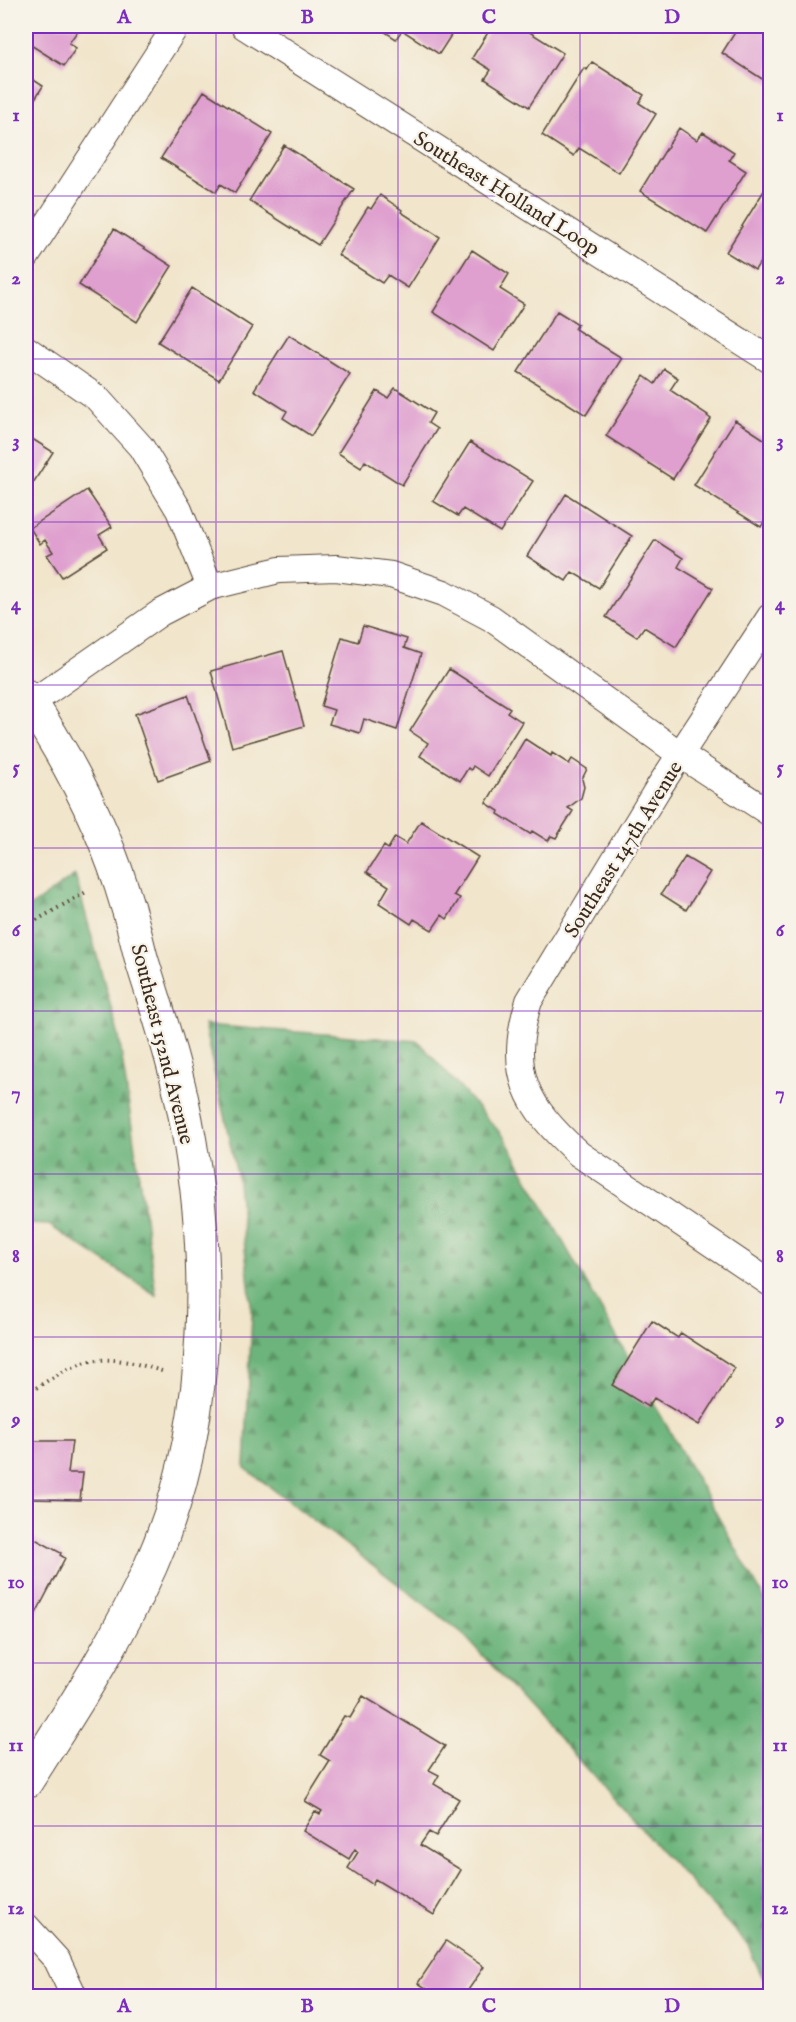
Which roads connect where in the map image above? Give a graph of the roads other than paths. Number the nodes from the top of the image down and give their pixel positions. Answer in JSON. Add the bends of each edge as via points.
{"nodes":[{"id":1,"x":176,"y":26,"type":"edge"},
{"id":2,"x":244,"y":26,"type":"edge"},
{"id":3,"x":26,"y":257,"type":"edge"},
{"id":4,"x":26,"y":349,"type":"edge"},
{"id":5,"x":771,"y":360,"type":"edge"},
{"id":6,"x":210,"y":587,"type":"junction"},
{"id":7,"x":771,"y":617,"type":"edge"},
{"id":8,"x":28,"y":700,"type":"edge"},
{"id":9,"x":681,"y":755,"type":"junction"},
{"id":10,"x":771,"y":813,"type":"edge"},
{"id":11,"x":771,"y":1283,"type":"edge"},
{"id":12,"x":26,"y":1782,"type":"edge"},
{"id":13,"x":26,"y":1926,"type":"edge"},
{"id":14,"x":74,"y":1996,"type":"edge"}],
"edges":[{"from":1,"to":3,"type":"street"},
{"from":2,"to":5,"type":"street","name":"Southeast Holland Loop"},
{"from":4,"to":6,"type":"street","via":[[97,398],[141,447],[179,510]]},
{"from":6,"to":8,"type":"street","via":[[160,613]]},
{"from":6,"to":9,"type":"street","via":[[279,570],[336,568],[391,575],[444,593],[491,618]]},
{"from":7,"to":9,"type":"street","name":"Southeast 147th Avenue"},
{"from":8,"to":12,"type":"main road","name":"Southeast 152nd Avenue","via":[[72,770],[117,874],[181,1095],[197,1198],[201,1324],[189,1440],[179,1486],[152,1563],[125,1622]]},
{"from":9,"to":10,"type":"street"},
{"from":9,"to":11,"type":"street","name":"Southeast 147th Avenue","via":[[529,1001],[519,1049],[523,1080],[528,1095],[553,1130],[579,1154]]},
{"from":13,"to":14,"type":"street","via":[[57,1960]]}]}
